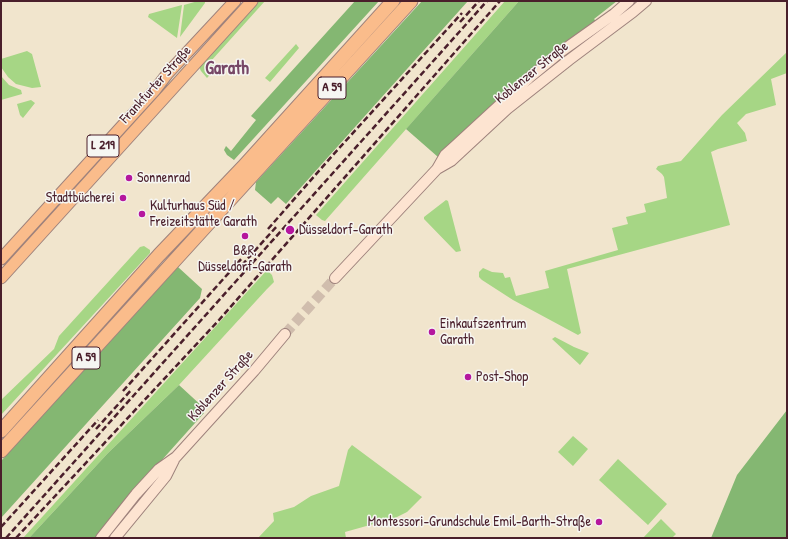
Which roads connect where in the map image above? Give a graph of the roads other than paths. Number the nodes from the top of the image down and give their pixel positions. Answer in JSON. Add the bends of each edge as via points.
{"nodes":[{"id":1,"x":235,"y":1,"type":"edge"},
{"id":2,"x":252,"y":1,"type":"edge"},
{"id":3,"x":392,"y":1,"type":"edge"},
{"id":4,"x":411,"y":1,"type":"edge"},
{"id":5,"x":629,"y":1,"type":"edge"},
{"id":6,"x":646,"y":1,"type":"edge"},
{"id":7,"x":437,"y":169,"type":"junction"},
{"id":8,"x":247,"y":171,"type":"junction"},
{"id":9,"x":1,"y":259,"type":"edge"},
{"id":10,"x":1,"y":278,"type":"edge"},
{"id":11,"x":335,"y":278,"type":"tunnel mouth"},
{"id":12,"x":285,"y":334,"type":"tunnel mouth"},
{"id":13,"x":1,"y":431,"type":"edge"},
{"id":14,"x":1,"y":451,"type":"edge"},
{"id":15,"x":176,"y":457,"type":"junction"},
{"id":16,"x":101,"y":538,"type":"edge"},
{"id":17,"x":114,"y":538,"type":"edge"}],
"edges":[{"from":1,"to":9,"type":"main road","name":"Frankfurter Straße","number":"L 219"},
{"from":2,"to":10,"type":"main road","name":"Frankfurter Straße","number":"L 219"},
{"from":3,"to":8,"type":"highway","number":"A 59"},
{"from":4,"to":8,"type":"highway","number":"A 59"},
{"from":5,"to":7,"type":"main road","name":"Koblenzer Straße","via":[[529,78],[445,155]]},
{"from":6,"to":7,"type":"main road","name":"Koblenzer Straße","via":[[513,105],[451,161]]},
{"from":7,"to":11,"type":"main road","name":"Koblenzer Straße"},
{"from":8,"to":13,"type":"highway","number":"A 59","via":[[159,255]]},
{"from":8,"to":14,"type":"highway","number":"A 59","via":[[170,266]]},
{"from":12,"to":15,"type":"main road","name":"Koblenzer Straße"},
{"from":15,"to":16,"type":"main road","name":"Koblenzer Straße","via":[[159,469]]},
{"from":15,"to":17,"type":"main road","name":"Koblenzer Straße","via":[[166,476]]}]}
